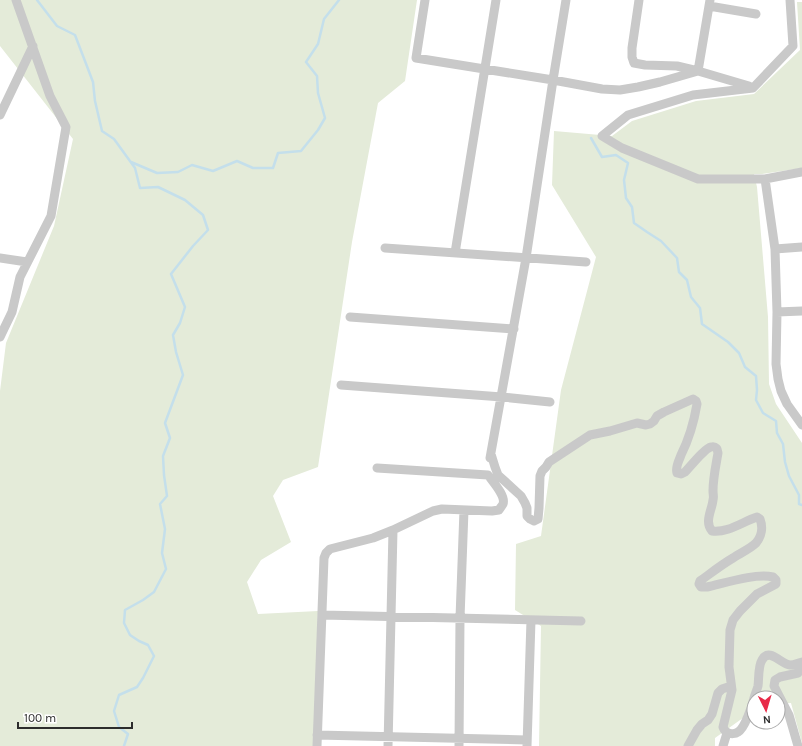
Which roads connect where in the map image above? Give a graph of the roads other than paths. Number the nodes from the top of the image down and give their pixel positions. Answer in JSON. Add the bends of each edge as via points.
{"nodes":[{"id":1,"x":16,"y":0,"type":"edge"},
{"id":2,"x":425,"y":0,"type":"edge"},
{"id":3,"x":496,"y":0,"type":"edge"},
{"id":4,"x":566,"y":0,"type":"edge"},
{"id":5,"x":639,"y":0,"type":"edge"},
{"id":6,"x":790,"y":0,"type":"edge"},
{"id":7,"x":709,"y":3,"type":"edge"},
{"id":8,"x":756,"y":14,"type":"dead end"},
{"id":9,"x":32,"y":46,"type":"junction"},
{"id":10,"x":484,"y":69,"type":"junction"},
{"id":11,"x":698,"y":71,"type":"junction"},
{"id":12,"x":553,"y":80,"type":"junction"},
{"id":13,"x":753,"y":88,"type":"junction"},
{"id":14,"x":0,"y":115,"type":"edge"},
{"id":15,"x":802,"y":172,"type":"edge"},
{"id":16,"x":765,"y":179,"type":"junction"},
{"id":17,"x":802,"y":247,"type":"edge"},
{"id":18,"x":385,"y":248,"type":"dead end"},
{"id":19,"x":775,"y":249,"type":"junction"},
{"id":20,"x":455,"y":253,"type":"junction"},
{"id":21,"x":0,"y":258,"type":"edge"},
{"id":22,"x":526,"y":258,"type":"junction"},
{"id":23,"x":27,"y":262,"type":"junction"},
{"id":24,"x":586,"y":262,"type":"dead end"},
{"id":25,"x":802,"y":310,"type":"edge"},
{"id":26,"x":777,"y":312,"type":"junction"},
{"id":27,"x":350,"y":317,"type":"dead end"},
{"id":28,"x":514,"y":329,"type":"junction"},
{"id":29,"x":0,"y":337,"type":"edge"},
{"id":30,"x":341,"y":385,"type":"dead end"},
{"id":31,"x":502,"y":397,"type":"junction"},
{"id":32,"x":550,"y":402,"type":"dead end"},
{"id":33,"x":801,"y":423,"type":"edge"},
{"id":34,"x":491,"y":454,"type":"junction"},
{"id":35,"x":377,"y":468,"type":"dead end"},
{"id":36,"x":488,"y":475,"type":"junction"},
{"id":37,"x":464,"y":510,"type":"junction"},
{"id":38,"x":393,"y":530,"type":"junction"},
{"id":39,"x":322,"y":615,"type":"junction"},
{"id":40,"x":391,"y":616,"type":"junction"},
{"id":41,"x":460,"y":618,"type":"junction"},
{"id":42,"x":531,"y":620,"type":"junction"},
{"id":43,"x":581,"y":621,"type":"dead end"},
{"id":44,"x":802,"y":662,"type":"edge"},
{"id":45,"x":802,"y":667,"type":"edge"},
{"id":46,"x":732,"y":690,"type":"junction"},
{"id":47,"x":756,"y":690,"type":"edge"},
{"id":48,"x":746,"y":720,"type":"edge"},
{"id":49,"x":727,"y":733,"type":"junction"},
{"id":50,"x":317,"y":735,"type":"junction"},
{"id":51,"x":388,"y":742,"type":"edge"},
{"id":52,"x":459,"y":743,"type":"edge"},
{"id":53,"x":527,"y":743,"type":"edge"},
{"id":54,"x":317,"y":746,"type":"edge"},
{"id":55,"x":688,"y":746,"type":"edge"},
{"id":56,"x":722,"y":746,"type":"edge"},
{"id":57,"x":798,"y":746,"type":"edge"}],
"edges":[{"from":1,"to":9,"type":"street"},
{"from":2,"to":10,"type":"street","via":[[416,58]]},
{"from":3,"to":10,"type":"street"},
{"from":4,"to":12,"type":"street"},
{"from":5,"to":11,"type":"street","via":[[632,48],[634,63],[645,66],[677,66]]},
{"from":6,"to":13,"type":"street","via":[[793,46]]},
{"from":7,"to":8,"type":"street"},
{"from":7,"to":11,"type":"street"},
{"from":9,"to":14,"type":"street"},
{"from":9,"to":23,"type":"street","via":[[50,96],[66,127],[51,216]]},
{"from":10,"to":12,"type":"street"},
{"from":10,"to":20,"type":"street"},
{"from":11,"to":12,"type":"street","via":[[620,90]]},
{"from":11,"to":13,"type":"street"},
{"from":12,"to":22,"type":"street"},
{"from":13,"to":16,"type":"street","via":[[693,95],[628,115],[602,136],[622,148],[698,179]]},
{"from":15,"to":16,"type":"street"},
{"from":16,"to":19,"type":"street"},
{"from":17,"to":19,"type":"street"},
{"from":18,"to":20,"type":"street"},
{"from":19,"to":26,"type":"street"},
{"from":20,"to":22,"type":"street"},
{"from":21,"to":23,"type":"street"},
{"from":22,"to":24,"type":"street"},
{"from":22,"to":28,"type":"street"},
{"from":23,"to":29,"type":"street","via":[[20,277],[12,312]]},
{"from":25,"to":26,"type":"street"},
{"from":26,"to":33,"type":"street","via":[[776,364],[780,391]]},
{"from":27,"to":28,"type":"street"},
{"from":28,"to":31,"type":"street"},
{"from":30,"to":31,"type":"street"},
{"from":31,"to":32,"type":"street"},
{"from":31,"to":34,"type":"street"},
{"from":34,"to":36,"type":"street"},
{"from":34,"to":46,"type":"street","via":[[498,475],[521,496],[527,508],[527,516],[534,520],[538,518],[540,508],[540,476],[549,462],[590,435],[637,423],[650,424],[664,412],[693,399],[696,401],[693,423],[677,464],[677,473],[685,472],[706,450],[715,447],[718,453],[714,500],[709,518],[710,528],[716,532],[757,517],[762,524],[757,542],[700,581],[701,587],[764,576],[774,577],[776,580],[776,584],[757,594],[740,611],[730,630],[729,667]]},
{"from":35,"to":36,"type":"street"},
{"from":36,"to":37,"type":"street","via":[[500,492],[503,504],[498,510]]},
{"from":37,"to":38,"type":"street","via":[[433,511]]},
{"from":37,"to":41,"type":"street"},
{"from":38,"to":39,"type":"street","via":[[330,549],[324,558]]},
{"from":38,"to":40,"type":"street"},
{"from":39,"to":40,"type":"street"},
{"from":39,"to":50,"type":"street"},
{"from":40,"to":41,"type":"street"},
{"from":40,"to":51,"type":"street"},
{"from":41,"to":42,"type":"street"},
{"from":41,"to":52,"type":"street"},
{"from":42,"to":43,"type":"street"},
{"from":42,"to":53,"type":"street"},
{"from":44,"to":47,"type":"street","via":[[790,665],[771,655],[766,656],[761,660]]},
{"from":45,"to":57,"type":"street","via":[[798,673],[780,677],[774,686],[789,715]]},
{"from":46,"to":49,"type":"street","via":[[723,727]]},
{"from":46,"to":55,"type":"street","via":[[728,687],[718,693],[712,714],[697,730]]},
{"from":48,"to":49,"type":"street","via":[[738,732]]},
{"from":49,"to":56,"type":"street"},
{"from":50,"to":51,"type":"street"},
{"from":50,"to":54,"type":"street"},
{"from":51,"to":52,"type":"street"},
{"from":52,"to":53,"type":"street"}]}
